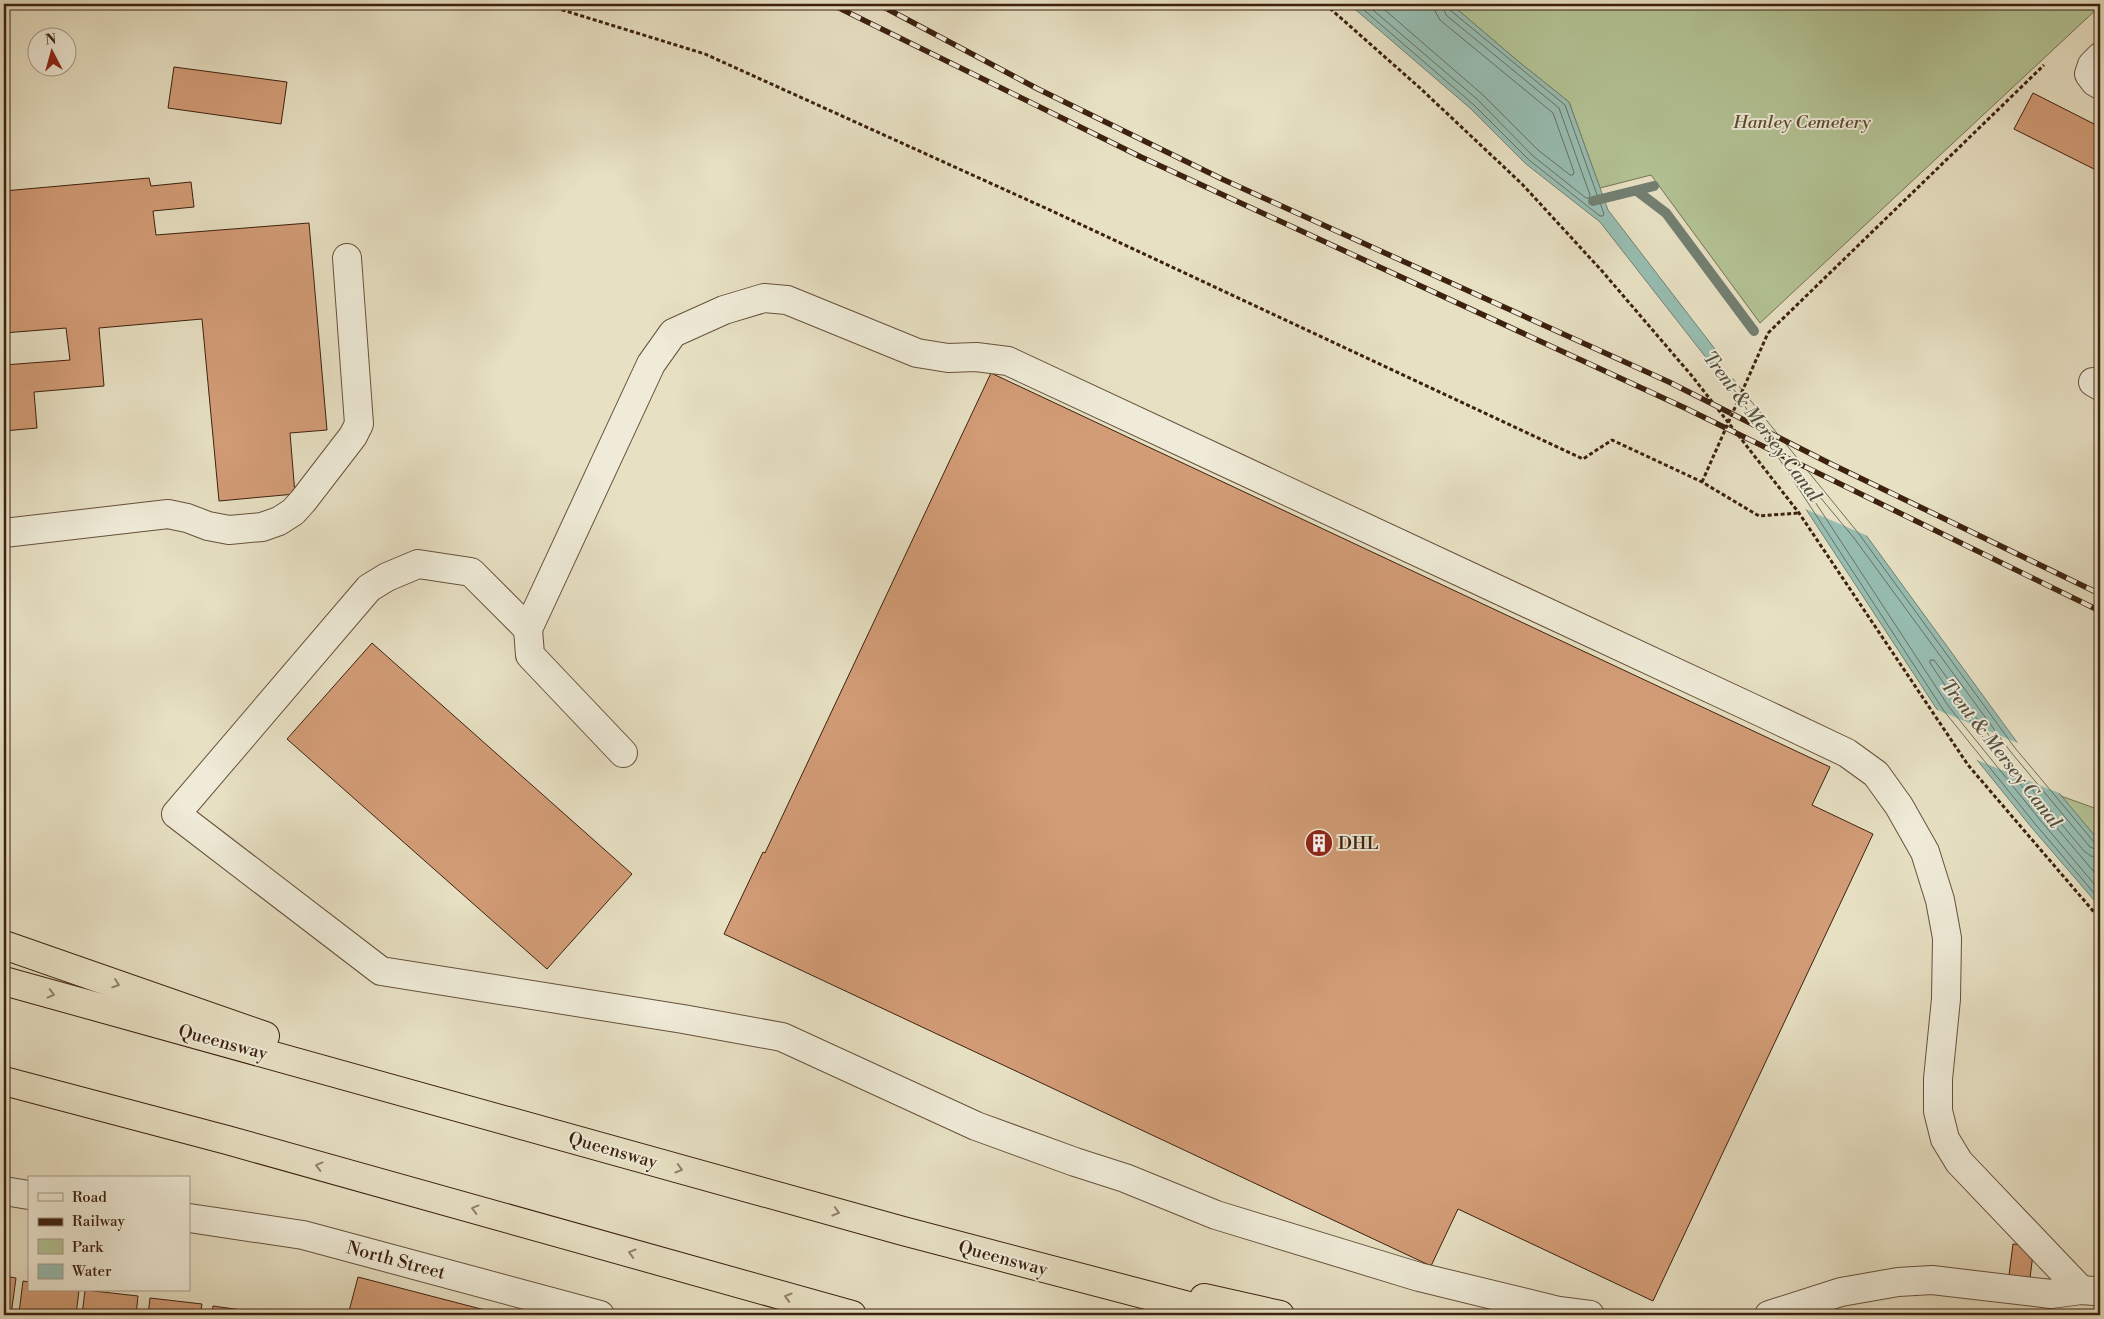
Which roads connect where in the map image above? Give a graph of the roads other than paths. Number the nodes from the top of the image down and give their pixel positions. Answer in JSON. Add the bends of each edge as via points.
{"nodes":[{"id":1,"x":348,"y":258,"type":"dead end"},
{"id":2,"x":4,"y":534,"type":"edge"},
{"id":3,"x":528,"y":629,"type":"junction"},
{"id":4,"x":624,"y":753,"type":"dead end"},
{"id":5,"x":4,"y":946,"type":"edge"},
{"id":6,"x":4,"y":981,"type":"edge"},
{"id":7,"x":4,"y":1081,"type":"edge"},
{"id":8,"x":523,"y":1125,"type":"junction"},
{"id":9,"x":4,"y":1191,"type":"edge"},
{"id":10,"x":28,"y":1195,"type":"edge"},
{"id":11,"x":190,"y":1218,"type":"edge"},
{"id":12,"x":902,"y":1231,"type":"junction"},
{"id":13,"x":2091,"y":1291,"type":"edge"},
{"id":14,"x":600,"y":1315,"type":"edge"},
{"id":15,"x":852,"y":1315,"type":"edge"},
{"id":16,"x":1223,"y":1315,"type":"edge"},
{"id":17,"x":1280,"y":1315,"type":"edge"},
{"id":18,"x":1590,"y":1315,"type":"edge"},
{"id":19,"x":1769,"y":1315,"type":"edge"}],
"edges":[{"from":1,"to":2,"type":"street","via":[[359,424],[293,512],[262,527],[229,530],[168,514]]},
{"from":3,"to":4,"type":"street","via":[[530,656]]},
{"from":3,"to":13,"type":"street","via":[[651,364],[673,333],[724,310],[764,298],[786,300],[917,353],[1008,362],[1767,715],[1847,753],[1876,774],[1925,852],[1940,900],[1947,938],[1938,1112],[1945,1139],[1959,1162]]},
{"from":3,"to":18,"type":"street","via":[[471,572],[418,564],[387,577],[369,588],[176,814],[381,971],[782,1037],[976,1126],[1125,1178],[1216,1215],[1419,1277],[1550,1309]]},
{"from":5,"to":8,"type":"highway","one_way":true},
{"from":6,"to":8,"type":"highway","name":"Queensway","one_way":true},
{"from":15,"to":7,"type":"highway","one_way":true},
{"from":8,"to":12,"type":"highway","name":"Queensway","one_way":true},
{"from":9,"to":10,"type":"street"},
{"from":11,"to":14,"type":"street","name":"North Street","via":[[303,1235]]},
{"from":12,"to":16,"type":"highway","name":"Queensway"},
{"from":12,"to":17,"type":"highway"},
{"from":13,"to":19,"type":"street","via":[[2051,1294],[1932,1280],[1898,1282],[1841,1292]]}]}
